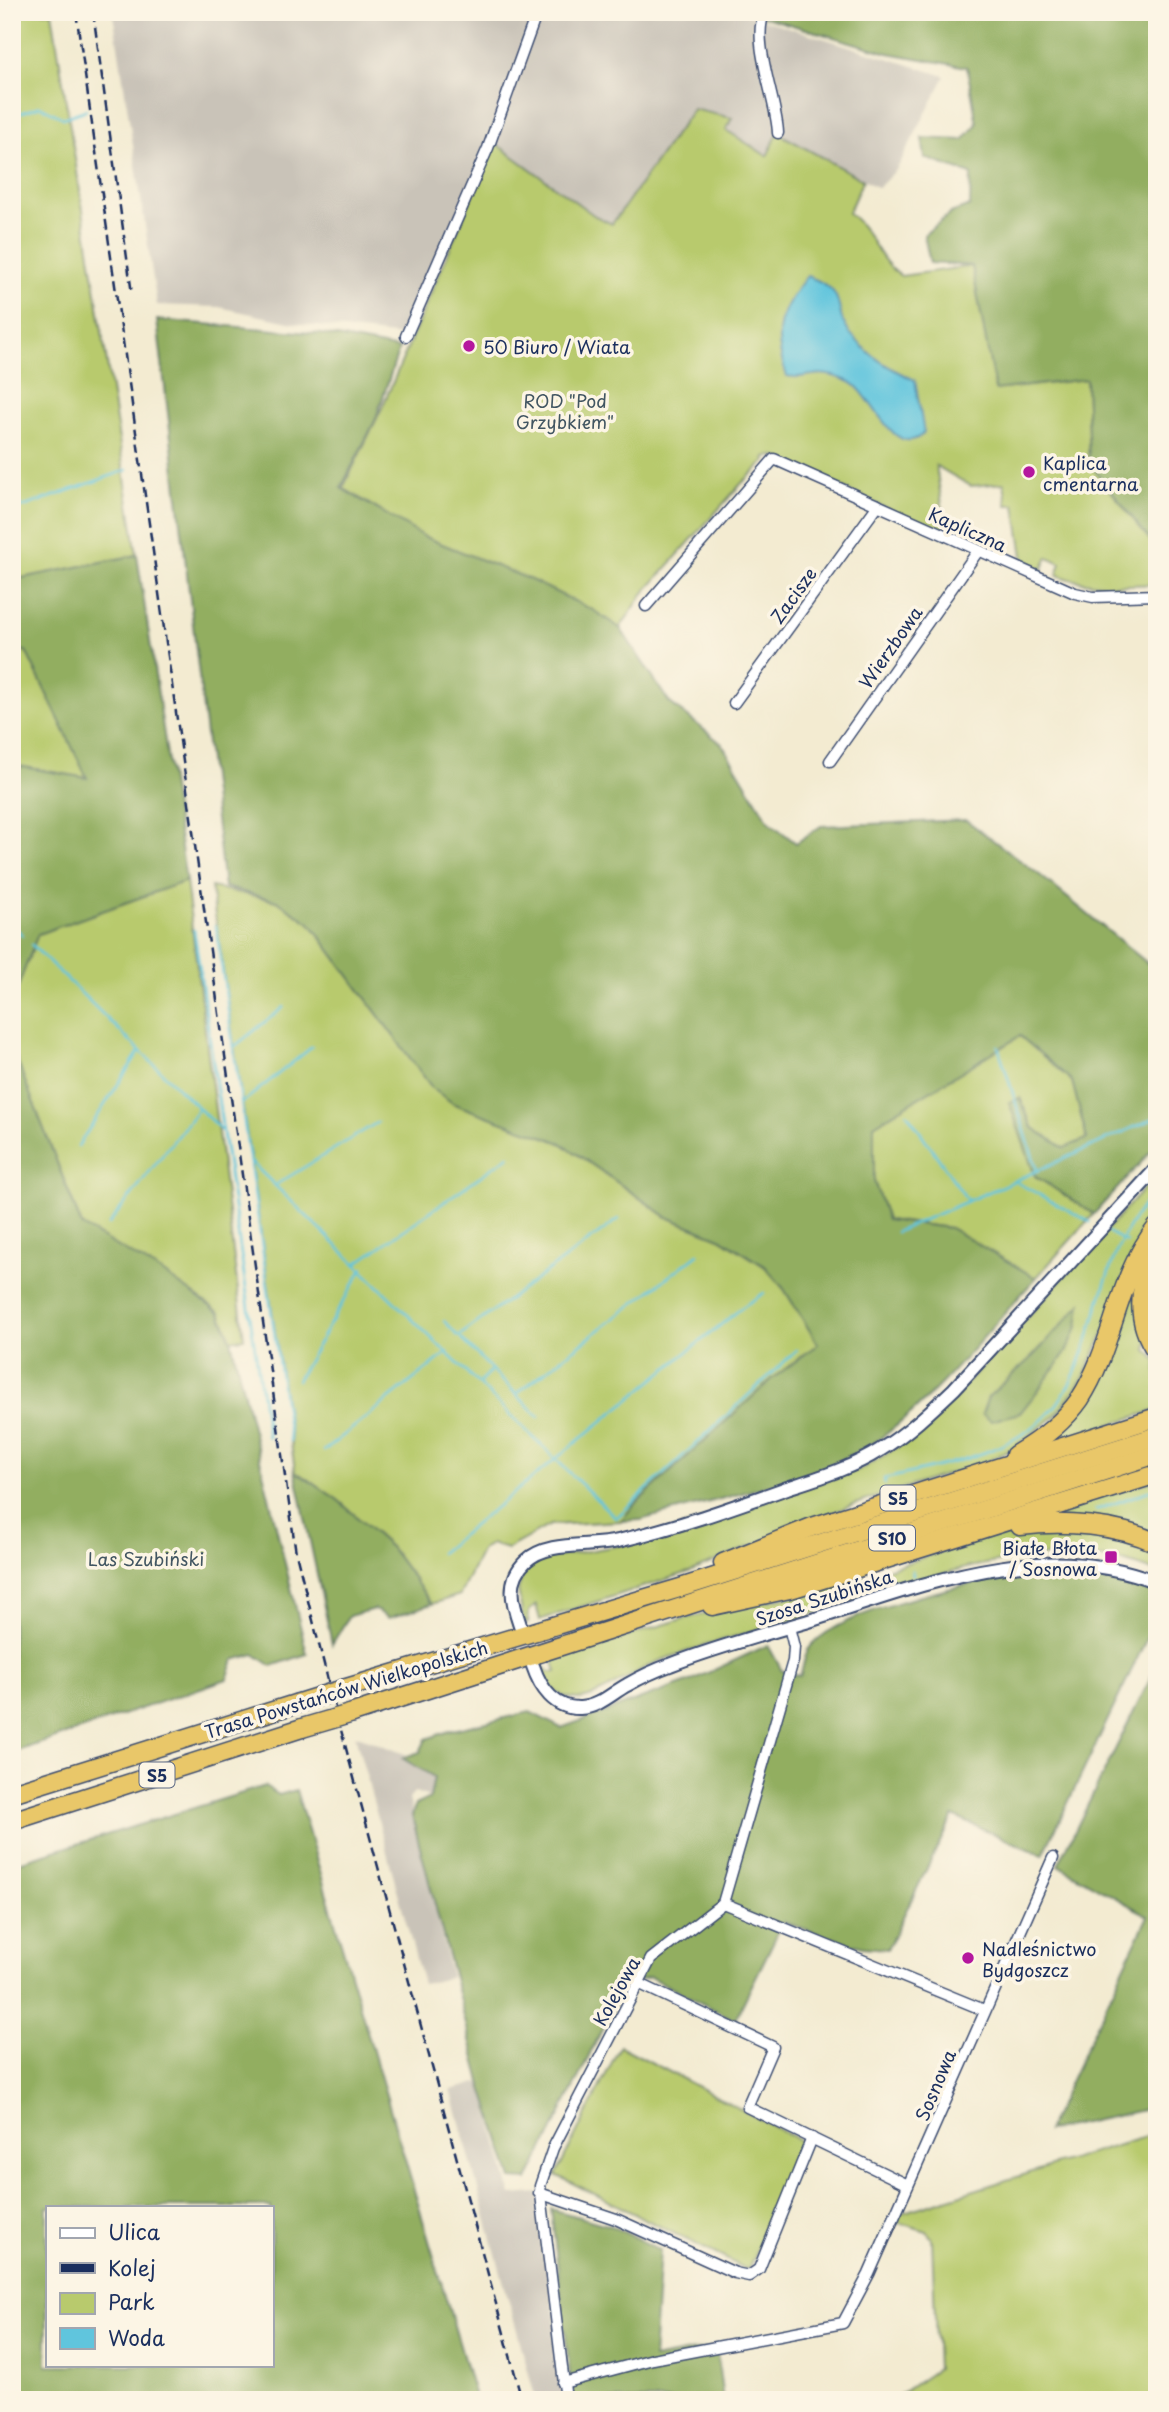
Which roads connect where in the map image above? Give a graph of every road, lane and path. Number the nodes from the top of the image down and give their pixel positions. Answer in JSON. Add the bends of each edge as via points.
{"nodes":[{"id":1,"x":537,"y":12,"type":"edge"},
{"id":2,"x":765,"y":12,"type":"edge"},
{"id":3,"x":778,"y":133,"type":"dead end"},
{"id":4,"x":406,"y":336,"type":"dead end"},
{"id":5,"x":878,"y":505,"type":"junction"},
{"id":6,"x":978,"y":551,"type":"junction"},
{"id":7,"x":1157,"y":595,"type":"edge"},
{"id":8,"x":646,"y":606,"type":"dead end"},
{"id":9,"x":734,"y":703,"type":"dead end"},
{"id":10,"x":830,"y":761,"type":"dead end"},
{"id":11,"x":1157,"y":1168,"type":"edge"},
{"id":12,"x":1157,"y":1227,"type":"edge"},
{"id":13,"x":1157,"y":1255,"type":"edge"},
{"id":14,"x":1157,"y":1352,"type":"edge"},
{"id":15,"x":1157,"y":1417,"type":"edge"},
{"id":16,"x":1157,"y":1436,"type":"edge"},
{"id":17,"x":1157,"y":1454,"type":"edge"},
{"id":18,"x":985,"y":1471,"type":"junction"},
{"id":19,"x":1157,"y":1474,"type":"edge"},
{"id":20,"x":975,"y":1533,"type":"junction"},
{"id":21,"x":1157,"y":1543,"type":"edge"},
{"id":22,"x":1157,"y":1582,"type":"edge"},
{"id":23,"x":680,"y":1588,"type":"junction"},
{"id":24,"x":626,"y":1623,"type":"junction"},
{"id":25,"x":520,"y":1625,"type":"dead end"},
{"id":26,"x":789,"y":1627,"type":"junction"},
{"id":27,"x":533,"y":1666,"type":"dead end"},
{"id":28,"x":12,"y":1793,"type":"edge"},
{"id":29,"x":12,"y":1821,"type":"edge"},
{"id":30,"x":1053,"y":1858,"type":"dead end"},
{"id":31,"x":723,"y":1903,"type":"junction"},
{"id":32,"x":638,"y":1983,"type":"junction"},
{"id":33,"x":984,"y":2010,"type":"junction"},
{"id":34,"x":812,"y":2138,"type":"junction"},
{"id":35,"x":908,"y":2185,"type":"junction"},
{"id":36,"x":539,"y":2193,"type":"junction"},
{"id":37,"x":563,"y":2384,"type":"junction"},
{"id":38,"x":566,"y":2400,"type":"edge"}],
"edges":[{"from":1,"to":4,"type":"street","via":[[488,148]]},
{"from":2,"to":3,"type":"street","via":[[761,37]]},
{"from":5,"to":6,"type":"street","name":"Kapliczna"},
{"from":5,"to":8,"type":"street","name":"Kapliczna","via":[[774,458]]},
{"from":5,"to":9,"type":"street","name":"Zacisze"},
{"from":6,"to":7,"type":"street","name":"Kapliczna","via":[[1074,593],[1093,597]]},
{"from":6,"to":10,"type":"street","name":"Wierzbowa"},
{"from":11,"to":25,"type":"street","via":[[954,1389],[909,1430],[841,1470],[744,1503],[618,1541],[537,1553],[514,1579],[512,1602]]},
{"from":12,"to":18,"type":"highway","via":[[1125,1281],[1105,1347],[1079,1400],[1041,1438]]},
{"from":13,"to":14,"type":"highway","via":[[1145,1277],[1141,1319]]},
{"from":15,"to":18,"type":"highway","number":"S5"},
{"from":16,"to":23,"type":"highway","number":"S10"},
{"from":17,"to":24,"type":"highway","number":"S10"},
{"from":18,"to":23,"type":"highway","number":"S5","via":[[812,1527],[718,1565]]},
{"from":19,"to":20,"type":"highway"},
{"from":20,"to":21,"type":"highway","number":"S5","via":[[1063,1524],[1111,1530]]},
{"from":20,"to":24,"type":"highway","number":"S5","via":[[794,1588]]},
{"from":22,"to":26,"type":"street","name":"Szosa Szubińska","via":[[1090,1566],[1032,1563],[987,1568]]},
{"from":23,"to":28,"type":"highway","name":"Trasa Powstańców Wielkopolskich","number":"S5","bridge":true},
{"from":24,"to":29,"type":"highway","name":"Trasa Powstańców Wielkopolskich","number":"S5","bridge":true},
{"from":26,"to":27,"type":"street","name":"Szosa Szubińska","via":[[670,1665],[581,1708],[554,1700],[543,1690]]},
{"from":26,"to":31,"type":"street","via":[[793,1661]]},
{"from":30,"to":33,"type":"street","name":"Sosnowa"},
{"from":31,"to":32,"type":"street","name":"Kolejowa","via":[[651,1959]]},
{"from":31,"to":33,"type":"street"},
{"from":32,"to":34,"type":"street","via":[[773,2047],[747,2107]]},
{"from":32,"to":36,"type":"street","name":"Kolejowa","via":[[554,2148]]},
{"from":33,"to":35,"type":"street","name":"Sosnowa"},
{"from":34,"to":35,"type":"street"},
{"from":34,"to":36,"type":"street","via":[[759,2269],[749,2276],[616,2219]]},
{"from":35,"to":37,"type":"street","name":"Sosnowa","via":[[843,2323],[653,2359]]},
{"from":36,"to":37,"type":"street","name":"Kolejowa"},
{"from":37,"to":38,"type":"street","name":"Kolejowa"}]}
